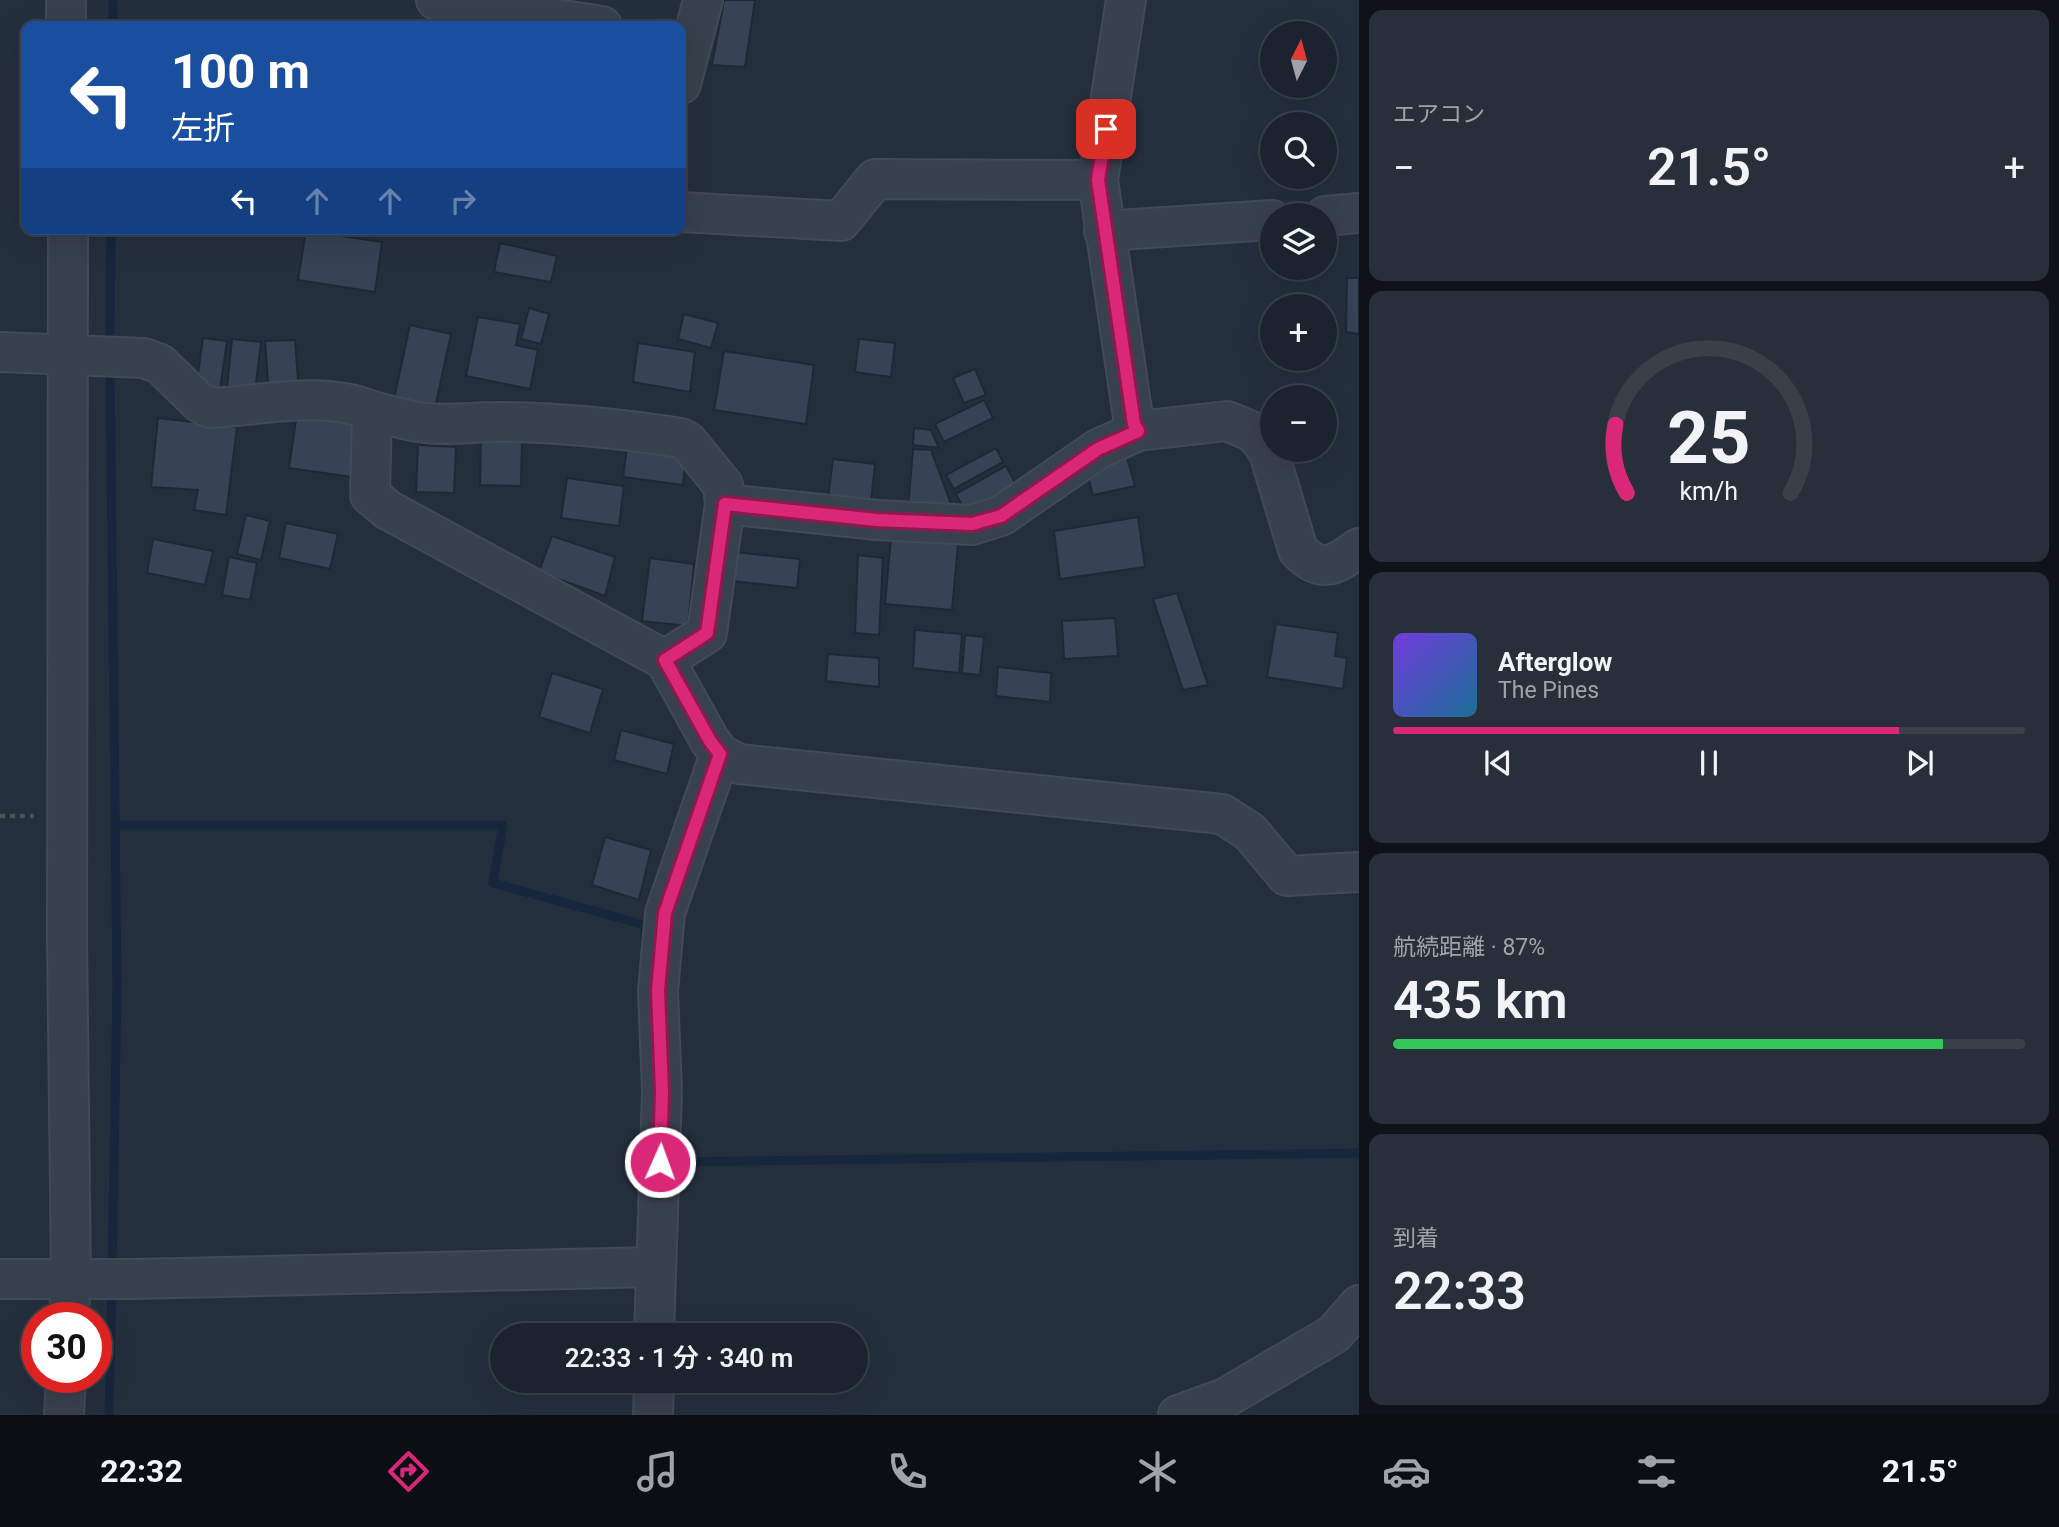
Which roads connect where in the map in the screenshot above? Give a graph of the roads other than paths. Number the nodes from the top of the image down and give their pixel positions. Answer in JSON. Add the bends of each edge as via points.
{"nodes":[{"id":1,"x":66,"y":0,"type":"edge"},
{"id":2,"x":436,"y":0,"type":"edge"},
{"id":3,"x":703,"y":0,"type":"edge"},
{"id":4,"x":1126,"y":0,"type":"edge"},
{"id":5,"x":66,"y":21,"type":"edge"},
{"id":6,"x":570,"y":21,"type":"edge"},
{"id":7,"x":686,"y":40,"type":"edge"},
{"id":8,"x":1098,"y":180,"type":"junction"},
{"id":9,"x":686,"y":212,"type":"edge"},
{"id":10,"x":1359,"y":213,"type":"edge"},
{"id":11,"x":1337,"y":215,"type":"edge"},
{"id":12,"x":1260,"y":220,"type":"edge"},
{"id":13,"x":1104,"y":231,"type":"junction"},
{"id":14,"x":68,"y":235,"type":"edge"},
{"id":15,"x":0,"y":352,"type":"edge"},
{"id":16,"x":75,"y":355,"type":"junction"},
{"id":17,"x":372,"y":411,"type":"junction"},
{"id":18,"x":1138,"y":431,"type":"junction"},
{"id":19,"x":725,"y":504,"type":"junction"},
{"id":20,"x":1359,"y":548,"type":"edge"},
{"id":21,"x":665,"y":660,"type":"junction"},
{"id":22,"x":720,"y":754,"type":"junction"},
{"id":23,"x":1359,"y":872,"type":"edge"},
{"id":24,"x":655,"y":1268,"type":"junction"},
{"id":25,"x":77,"y":1278,"type":"junction"},
{"id":26,"x":0,"y":1279,"type":"edge"},
{"id":27,"x":72,"y":1302,"type":"edge"},
{"id":28,"x":1359,"y":1305,"type":"edge"},
{"id":29,"x":654,"y":1323,"type":"edge"},
{"id":30,"x":1347,"y":1341,"type":"edge"},
{"id":31,"x":65,"y":1393,"type":"edge"},
{"id":32,"x":654,"y":1393,"type":"edge"},
{"id":33,"x":64,"y":1415,"type":"edge"},
{"id":34,"x":653,"y":1415,"type":"edge"},
{"id":35,"x":1178,"y":1415,"type":"edge"}],
"edges":[{"from":1,"to":5,"type":"street"},
{"from":2,"to":6,"type":"street"},
{"from":3,"to":7,"type":"street"},
{"from":4,"to":8,"type":"street"},
{"from":8,"to":9,"type":"street","via":[[876,179],[841,221]]},
{"from":8,"to":13,"type":"street"},
{"from":10,"to":11,"type":"street"},
{"from":12,"to":13,"type":"street"},
{"from":13,"to":18,"type":"street"},
{"from":14,"to":16,"type":"street"},
{"from":15,"to":16,"type":"street"},
{"from":16,"to":17,"type":"street","via":[[144,358],[160,364],[209,408],[311,400]]},
{"from":16,"to":25,"type":"street","via":[[67,939]]},
{"from":17,"to":19,"type":"street","via":[[446,425],[569,425],[681,438],[723,485]]},
{"from":17,"to":21,"type":"street","via":[[370,495],[388,510]]},
{"from":18,"to":19,"type":"street","via":[[1098,449],[1001,516],[972,524],[877,520]]},
{"from":18,"to":20,"type":"street","via":[[1227,421],[1240,424],[1269,453],[1298,550],[1325,566],[1335,565]]},
{"from":19,"to":21,"type":"street","via":[[707,633]]},
{"from":21,"to":22,"type":"street"},
{"from":22,"to":23,"type":"street","via":[[739,764],[1222,814],[1250,832],[1287,876]]},
{"from":22,"to":24,"type":"street","via":[[665,913],[658,991],[662,1091]]},
{"from":24,"to":25,"type":"street"},
{"from":24,"to":29,"type":"street"},
{"from":25,"to":26,"type":"street"},
{"from":25,"to":27,"type":"street"},
{"from":28,"to":30,"type":"street"},
{"from":30,"to":35,"type":"street"},
{"from":31,"to":33,"type":"street"},
{"from":32,"to":34,"type":"street"}]}
